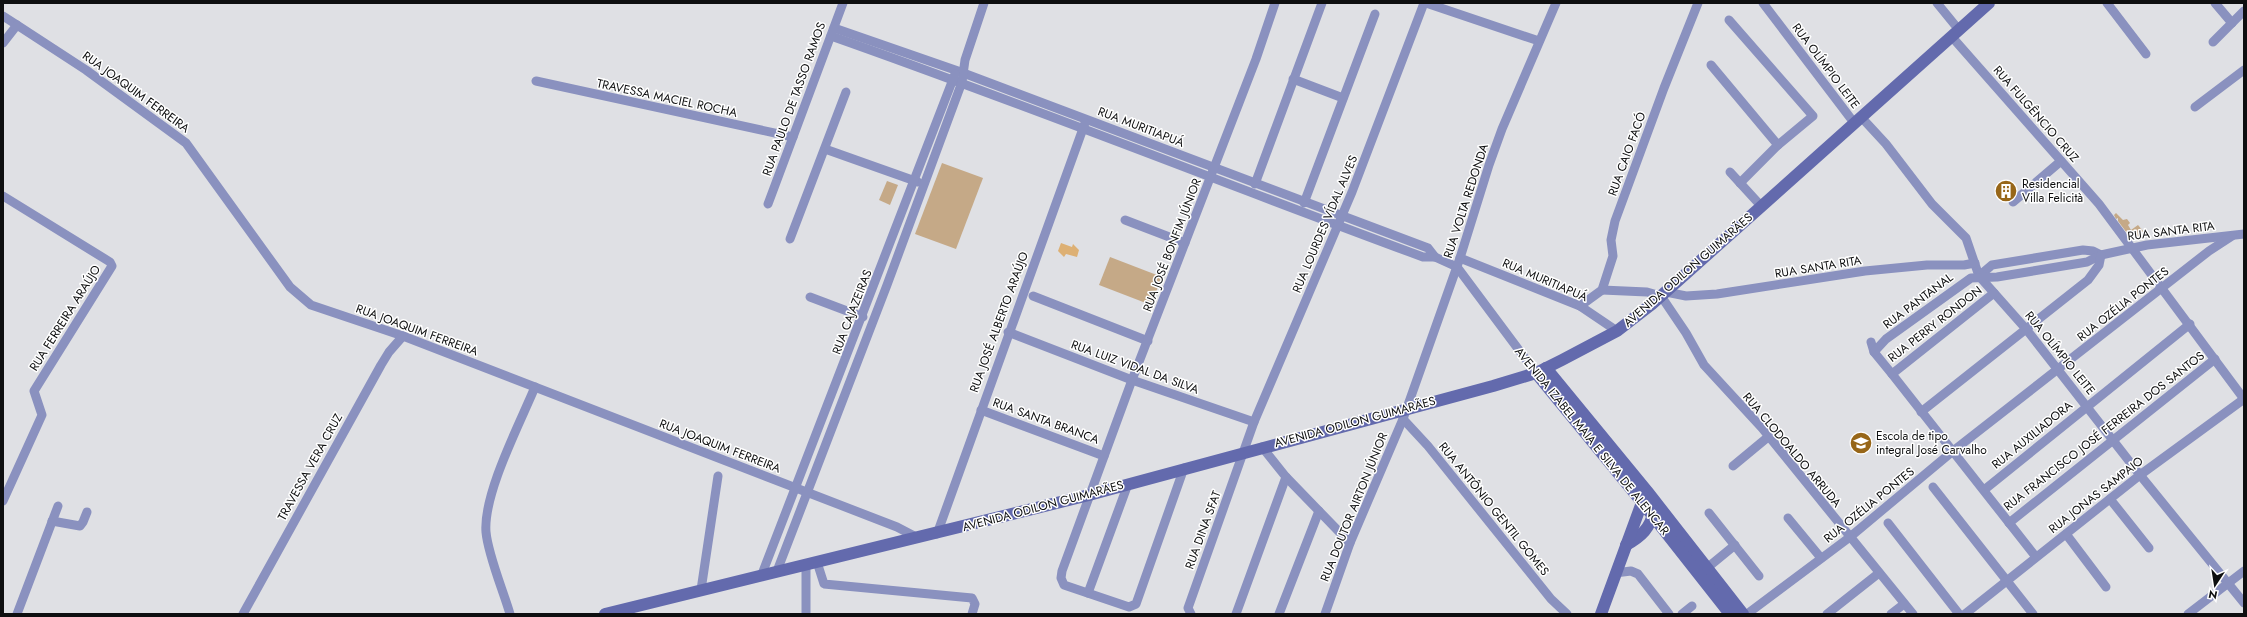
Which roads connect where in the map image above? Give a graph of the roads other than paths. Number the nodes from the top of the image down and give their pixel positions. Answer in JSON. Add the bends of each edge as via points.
{"nodes":[{"id":1,"x":844,"y":3,"type":"edge"},
{"id":2,"x":984,"y":3,"type":"edge"},
{"id":3,"x":1275,"y":3,"type":"edge"},
{"id":4,"x":1322,"y":3,"type":"edge"},
{"id":5,"x":1425,"y":3,"type":"edge"},
{"id":6,"x":1556,"y":3,"type":"edge"},
{"id":7,"x":1698,"y":3,"type":"edge"},
{"id":8,"x":1763,"y":3,"type":"edge"},
{"id":9,"x":1936,"y":3,"type":"edge"},
{"id":10,"x":1989,"y":3,"type":"edge"},
{"id":11,"x":2107,"y":3,"type":"edge"},
{"id":12,"x":2215,"y":3,"type":"edge"},
{"id":13,"x":2244,"y":11,"type":"edge"},
{"id":14,"x":1375,"y":14,"type":"dead end"},
{"id":15,"x":3,"y":16,"type":"edge"},
{"id":16,"x":1729,"y":20,"type":"dead end"},
{"id":17,"x":2232,"y":23,"type":"junction"},
{"id":18,"x":17,"y":25,"type":"junction"},
{"id":19,"x":832,"y":32,"type":"junction"},
{"id":20,"x":1956,"y":33,"type":"junction"},
{"id":21,"x":1539,"y":40,"type":"junction"},
{"id":22,"x":2213,"y":42,"type":"dead end"},
{"id":23,"x":3,"y":43,"type":"edge"},
{"id":24,"x":2146,"y":54,"type":"dead end"},
{"id":25,"x":1711,"y":65,"type":"dead end"},
{"id":26,"x":2244,"y":70,"type":"edge"},
{"id":27,"x":961,"y":72,"type":"junction"},
{"id":28,"x":952,"y":79,"type":"junction"},
{"id":29,"x":1293,"y":79,"type":"junction"},
{"id":30,"x":536,"y":81,"type":"dead end"},
{"id":31,"x":962,"y":82,"type":"junction"},
{"id":32,"x":846,"y":92,"type":"dead end"},
{"id":33,"x":1343,"y":98,"type":"junction"},
{"id":34,"x":2195,"y":107,"type":"dead end"},
{"id":35,"x":1086,"y":119,"type":"junction"},
{"id":36,"x":1859,"y":121,"type":"junction"},
{"id":37,"x":1083,"y":128,"type":"junction"},
{"id":38,"x":793,"y":137,"type":"junction"},
{"id":39,"x":1778,"y":145,"type":"junction"},
{"id":40,"x":825,"y":149,"type":"junction"},
{"id":41,"x":2061,"y":161,"type":"junction"},
{"id":42,"x":1730,"y":172,"type":"dead end"},
{"id":43,"x":1213,"y":173,"type":"junction"},
{"id":44,"x":913,"y":180,"type":"junction"},
{"id":45,"x":1740,"y":183,"type":"junction"},
{"id":46,"x":925,"y":184,"type":"junction"},
{"id":47,"x":1255,"y":184,"type":"junction"},
{"id":48,"x":3,"y":196,"type":"edge"},
{"id":49,"x":2013,"y":202,"type":"dead end"},
{"id":50,"x":1304,"y":203,"type":"junction"},
{"id":51,"x":768,"y":204,"type":"dead end"},
{"id":52,"x":1762,"y":207,"type":"junction"},
{"id":53,"x":1125,"y":220,"type":"dead end"},
{"id":54,"x":1339,"y":221,"type":"junction"},
{"id":55,"x":2244,"y":234,"type":"edge"},
{"id":56,"x":2232,"y":236,"type":"junction"},
{"id":57,"x":790,"y":239,"type":"dead end"},
{"id":58,"x":1185,"y":243,"type":"junction"},
{"id":59,"x":2131,"y":247,"type":"junction"},
{"id":60,"x":2101,"y":254,"type":"junction"},
{"id":61,"x":1459,"y":262,"type":"junction"},
{"id":62,"x":1975,"y":263,"type":"junction"},
{"id":63,"x":1979,"y":276,"type":"junction"},
{"id":64,"x":2163,"y":288,"type":"junction"},
{"id":65,"x":1602,"y":290,"type":"junction"},
{"id":66,"x":1994,"y":293,"type":"junction"},
{"id":67,"x":1663,"y":294,"type":"junction"},
{"id":68,"x":1033,"y":296,"type":"dead end"},
{"id":69,"x":810,"y":298,"type":"dead end"},
{"id":70,"x":1580,"y":306,"type":"junction"},
{"id":71,"x":863,"y":316,"type":"junction"},
{"id":72,"x":2190,"y":324,"type":"junction"},
{"id":73,"x":2026,"y":329,"type":"junction"},
{"id":74,"x":1617,"y":331,"type":"junction"},
{"id":75,"x":1008,"y":332,"type":"junction"},
{"id":76,"x":403,"y":336,"type":"junction"},
{"id":77,"x":1148,"y":341,"type":"junction"},
{"id":78,"x":1871,"y":342,"type":"dead end"},
{"id":79,"x":1874,"y":352,"type":"junction"},
{"id":80,"x":2215,"y":359,"type":"junction"},
{"id":81,"x":2059,"y":369,"type":"junction"},
{"id":82,"x":1541,"y":371,"type":"junction"},
{"id":83,"x":1892,"y":374,"type":"junction"},
{"id":84,"x":1132,"y":380,"type":"junction"},
{"id":85,"x":535,"y":387,"type":"junction"},
{"id":86,"x":2244,"y":399,"type":"edge"},
{"id":87,"x":2087,"y":406,"type":"junction"},
{"id":88,"x":981,"y":410,"type":"junction"},
{"id":89,"x":1921,"y":412,"type":"junction"},
{"id":90,"x":1404,"y":414,"type":"junction"},
{"id":91,"x":1254,"y":422,"type":"junction"},
{"id":92,"x":1768,"y":438,"type":"junction"},
{"id":93,"x":2113,"y":441,"type":"junction"},
{"id":94,"x":1262,"y":447,"type":"junction"},
{"id":95,"x":1953,"y":451,"type":"junction"},
{"id":96,"x":1243,"y":452,"type":"junction"},
{"id":97,"x":1104,"y":456,"type":"junction"},
{"id":98,"x":1733,"y":466,"type":"dead end"},
{"id":99,"x":1184,"y":468,"type":"junction"},
{"id":100,"x":2140,"y":475,"type":"junction"},
{"id":101,"x":718,"y":476,"type":"dead end"},
{"id":102,"x":1286,"y":477,"type":"junction"},
{"id":103,"x":1128,"y":484,"type":"junction"},
{"id":104,"x":1933,"y":487,"type":"dead end"},
{"id":105,"x":797,"y":489,"type":"junction"},
{"id":106,"x":1984,"y":490,"type":"junction"},
{"id":107,"x":808,"y":494,"type":"junction"},
{"id":108,"x":1089,"y":495,"type":"junction"},
{"id":109,"x":1644,"y":496,"type":"junction"},
{"id":110,"x":2110,"y":499,"type":"junction"},
{"id":111,"x":3,"y":501,"type":"edge"},
{"id":112,"x":1656,"y":503,"type":"junction"},
{"id":113,"x":58,"y":506,"type":"dead end"},
{"id":114,"x":1319,"y":511,"type":"junction"},
{"id":115,"x":87,"y":512,"type":"dead end"},
{"id":116,"x":1709,"y":513,"type":"dead end"},
{"id":117,"x":1653,"y":517,"type":"junction"},
{"id":118,"x":1788,"y":518,"type":"dead end"},
{"id":119,"x":52,"y":521,"type":"junction"},
{"id":120,"x":1888,"y":522,"type":"dead end"},
{"id":121,"x":2009,"y":523,"type":"junction"},
{"id":122,"x":937,"y":534,"type":"junction"},
{"id":123,"x":2066,"y":534,"type":"junction"},
{"id":124,"x":1850,"y":537,"type":"junction"},
{"id":125,"x":918,"y":538,"type":"junction"},
{"id":126,"x":1350,"y":543,"type":"junction"},
{"id":127,"x":1626,"y":545,"type":"junction"},
{"id":128,"x":1735,"y":545,"type":"junction"},
{"id":129,"x":2149,"y":548,"type":"dead end"},
{"id":130,"x":2036,"y":557,"type":"junction"},
{"id":131,"x":1821,"y":558,"type":"junction"},
{"id":132,"x":811,"y":564,"type":"junction"},
{"id":133,"x":1707,"y":568,"type":"junction"},
{"id":134,"x":777,"y":571,"type":"junction"},
{"id":135,"x":2244,"y":571,"type":"edge"},
{"id":136,"x":1616,"y":573,"type":"junction"},
{"id":137,"x":1879,"y":573,"type":"junction"},
{"id":138,"x":762,"y":574,"type":"junction"},
{"id":139,"x":1759,"y":576,"type":"dead end"},
{"id":140,"x":2007,"y":581,"type":"junction"},
{"id":141,"x":2228,"y":584,"type":"junction"},
{"id":142,"x":2106,"y":587,"type":"dead end"},
{"id":143,"x":701,"y":590,"type":"junction"},
{"id":144,"x":1088,"y":593,"type":"junction"},
{"id":145,"x":2244,"y":603,"type":"edge"},
{"id":146,"x":1904,"y":604,"type":"junction"},
{"id":147,"x":1692,"y":606,"type":"dead end"},
{"id":148,"x":17,"y":614,"type":"edge"},
{"id":149,"x":243,"y":614,"type":"edge"},
{"id":150,"x":510,"y":614,"type":"edge"},
{"id":151,"x":605,"y":614,"type":"edge"},
{"id":152,"x":806,"y":614,"type":"edge"},
{"id":153,"x":972,"y":614,"type":"edge"},
{"id":154,"x":1191,"y":614,"type":"edge"},
{"id":155,"x":1236,"y":614,"type":"edge"},
{"id":156,"x":1279,"y":614,"type":"edge"},
{"id":157,"x":1325,"y":614,"type":"edge"},
{"id":158,"x":1567,"y":614,"type":"edge"},
{"id":159,"x":1601,"y":614,"type":"edge"},
{"id":160,"x":1669,"y":614,"type":"edge"},
{"id":161,"x":1682,"y":614,"type":"edge"},
{"id":162,"x":1730,"y":614,"type":"edge"},
{"id":163,"x":1742,"y":614,"type":"edge"},
{"id":164,"x":1747,"y":614,"type":"edge"},
{"id":165,"x":1827,"y":614,"type":"edge"},
{"id":166,"x":1891,"y":614,"type":"edge"},
{"id":167,"x":1913,"y":614,"type":"edge"},
{"id":168,"x":1960,"y":614,"type":"edge"},
{"id":169,"x":1965,"y":614,"type":"edge"},
{"id":170,"x":2033,"y":614,"type":"edge"},
{"id":171,"x":2188,"y":614,"type":"edge"}],
"edges":[{"from":1,"to":19,"type":"street","name":"RUA PAULO DE TASSO RAMOS"},
{"from":2,"to":27,"type":"street","name":"RUA CAJAZEIRAS"},
{"from":3,"to":43,"type":"street","name":"RUA JOSÉ BONFIM JÚNIOR"},
{"from":4,"to":29,"type":"street"},
{"from":5,"to":21,"type":"street"},
{"from":5,"to":54,"type":"street","name":"RUA LOURDES VÍDAL ALVES","via":[[1357,181]]},
{"from":6,"to":21,"type":"street","name":"RUA VOLTA REDONDA"},
{"from":7,"to":65,"type":"street","name":"RUA CAIO FACÓ","via":[[1615,221],[1611,240],[1613,256]]},
{"from":8,"to":36,"type":"street","name":"RUA OLÍMPIO LEITE"},
{"from":9,"to":20,"type":"street","name":"RUA FULGÊNCIO CRUZ"},
{"from":10,"to":20,"type":"street","name":"AVENIDA ODILON GUIMARÃES"},
{"from":11,"to":24,"type":"street"},
{"from":12,"to":17,"type":"street"},
{"from":13,"to":17,"type":"street"},
{"from":14,"to":33,"type":"street"},
{"from":15,"to":18,"type":"street","name":"RUA JOAQUIM FERREIRA"},
{"from":16,"to":39,"type":"street","via":[[1813,116]]},
{"from":17,"to":22,"type":"street"},
{"from":18,"to":23,"type":"street"},
{"from":18,"to":76,"type":"street","name":"RUA JOAQUIM FERREIRA","via":[[86,70],[186,143],[290,287],[305,301]]},
{"from":19,"to":27,"type":"street","name":"RUA MURITIAPUÁ"},
{"from":19,"to":28,"type":"street","name":"RUA MURITIAPUÁ"},
{"from":19,"to":38,"type":"street","name":"RUA PAULO DE TASSO RAMOS"},
{"from":20,"to":36,"type":"street","name":"AVENIDA ODILON GUIMARÃES"},
{"from":20,"to":41,"type":"street","name":"RUA FULGÊNCIO CRUZ"},
{"from":21,"to":61,"type":"street","name":"RUA VOLTA REDONDA","via":[[1488,165]]},
{"from":25,"to":39,"type":"street"},
{"from":26,"to":34,"type":"street"},
{"from":27,"to":28,"type":"street","name":"RUA CAJAZEIRAS"},
{"from":27,"to":31,"type":"street","name":"RUA CAJAZEIRAS"},
{"from":27,"to":35,"type":"street","name":"RUA MURITIAPUÁ"},
{"from":28,"to":31,"type":"street","name":"RUA MURITIAPUÁ"},
{"from":28,"to":44,"type":"street","name":"RUA CAJAZEIRAS"},
{"from":29,"to":33,"type":"street"},
{"from":29,"to":47,"type":"street"},
{"from":30,"to":38,"type":"street","name":"TRAVESSA MACIEL ROCHA"},
{"from":31,"to":37,"type":"street","name":"RUA MURITIAPUÁ"},
{"from":31,"to":46,"type":"street","name":"RUA CAJAZEIRAS"},
{"from":32,"to":40,"type":"street"},
{"from":33,"to":50,"type":"street"},
{"from":35,"to":37,"type":"street","name":"RUA JOSÉ ALBERTO ARAÚJO"},
{"from":35,"to":43,"type":"street","name":"RUA MURITIAPUÁ"},
{"from":36,"to":52,"type":"street","name":"AVENIDA ODILON GUIMARÃES"},
{"from":36,"to":62,"type":"street","name":"RUA OLÍMPIO LEITE","via":[[1886,144],[1932,204],[1966,238]]},
{"from":37,"to":43,"type":"street","name":"RUA MURITIAPUÁ"},
{"from":37,"to":75,"type":"street","name":"RUA JOSÉ ALBERTO ARAÚJO"},
{"from":38,"to":51,"type":"street","name":"RUA PAULO DE TASSO RAMOS"},
{"from":39,"to":45,"type":"street"},
{"from":40,"to":44,"type":"street"},
{"from":40,"to":57,"type":"street"},
{"from":41,"to":49,"type":"street"},
{"from":41,"to":59,"type":"street","name":"RUA FULGÊNCIO CRUZ","via":[[2099,204]]},
{"from":42,"to":45,"type":"street"},
{"from":43,"to":47,"type":"street","name":"RUA MURITIAPUÁ"},
{"from":43,"to":54,"type":"street","name":"RUA MURITIAPUÁ"},
{"from":43,"to":58,"type":"street","name":"RUA JOSÉ BONFIM JÚNIOR"},
{"from":44,"to":46,"type":"street"},
{"from":44,"to":71,"type":"street","name":"RUA CAJAZEIRAS"},
{"from":45,"to":52,"type":"street"},
{"from":46,"to":107,"type":"street","name":"RUA CAJAZEIRAS"},
{"from":47,"to":50,"type":"street","name":"RUA MURITIAPUÁ"},
{"from":48,"to":111,"type":"street","name":"RUA FERREIRA ARAÚJO","via":[[110,262],[112,266],[34,391],[42,417]]},
{"from":50,"to":54,"type":"street","name":"RUA MURITIAPUÁ"},
{"from":52,"to":67,"type":"street","name":"AVENIDA ODILON GUIMARÃES"},
{"from":53,"to":58,"type":"street"},
{"from":54,"to":61,"type":"street","name":"RUA MURITIAPUÁ","via":[[1423,257]]},
{"from":54,"to":91,"type":"street","name":"RUA LOURDES VÍDAL ALVES"},
{"from":55,"to":56,"type":"street","name":"RUA SANTA RITA"},
{"from":56,"to":59,"type":"street","name":"RUA SANTA RITA"},
{"from":56,"to":64,"type":"street","name":"RUA OZÉLIA PONTES"},
{"from":58,"to":77,"type":"street","name":"RUA JOSÉ BONFIM JÚNIOR"},
{"from":59,"to":60,"type":"street","name":"RUA SANTA RITA"},
{"from":59,"to":64,"type":"street","name":"RUA FULGÊNCIO CRUZ"},
{"from":60,"to":63,"type":"street","name":"RUA SANTA RITA","via":[[2087,262],[1997,277]]},
{"from":60,"to":73,"type":"street","via":[[2099,265],[2088,280]]},
{"from":61,"to":70,"type":"street","name":"RUA MURITIAPUÁ"},
{"from":61,"to":82,"type":"street","name":"AVENIDA IZABEL MAIA E SILVA DE ALENCAR"},
{"from":61,"to":90,"type":"street","name":"RUA VOLTA REDONDA"},
{"from":62,"to":63,"type":"street","name":"RUA OLÍMPIO LEITE"},
{"from":62,"to":67,"type":"street","name":"RUA SANTA RITA","via":[[1866,271],[1717,294]]},
{"from":63,"to":66,"type":"street","name":"RUA OLÍMPIO LEITE"},
{"from":63,"to":79,"type":"street","name":"RUA PANTANAL","via":[[1957,286],[1886,339]]},
{"from":64,"to":72,"type":"street","name":"RUA FULGÊNCIO CRUZ"},
{"from":64,"to":81,"type":"street","name":"RUA OZÉLIA PONTES"},
{"from":65,"to":67,"type":"street","name":"RUA MURITIAPUÁ"},
{"from":65,"to":70,"type":"street"},
{"from":66,"to":73,"type":"street","name":"RUA OLÍMPIO LEITE"},
{"from":66,"to":83,"type":"street","name":"RUA PERRY RONDON"},
{"from":67,"to":74,"type":"street","name":"AVENIDA ODILON GUIMARÃES"},
{"from":67,"to":92,"type":"street","name":"RUA CLODOALDO ARRUDA","via":[[1704,365],[1762,428]]},
{"from":68,"to":77,"type":"street"},
{"from":69,"to":71,"type":"street"},
{"from":70,"to":74,"type":"street","name":"RUA MURITIAPUÁ"},
{"from":71,"to":105,"type":"street","name":"RUA CAJAZEIRAS"},
{"from":72,"to":80,"type":"street","name":"RUA FULGÊNCIO CRUZ"},
{"from":72,"to":87,"type":"street","name":"RUA AUXILIADORA"},
{"from":73,"to":81,"type":"street","name":"RUA OLÍMPIO LEITE"},
{"from":73,"to":89,"type":"street"},
{"from":74,"to":82,"type":"street","name":"AVENIDA ODILON GUIMARÃES"},
{"from":75,"to":84,"type":"street","name":"RUA LUIZ VIDAL DA SILVA"},
{"from":75,"to":88,"type":"street","name":"RUA JOSÉ ALBERTO ARAÚJO"},
{"from":76,"to":85,"type":"street","name":"RUA JOAQUIM FERREIRA"},
{"from":76,"to":149,"type":"street","name":"TRAVESSA VERA CRUZ","via":[[381,365]]},
{"from":77,"to":84,"type":"street","name":"RUA JOSÉ BONFIM JÚNIOR"},
{"from":78,"to":79,"type":"street"},
{"from":79,"to":83,"type":"street"},
{"from":80,"to":86,"type":"street","name":"RUA FULGÊNCIO CRUZ"},
{"from":80,"to":93,"type":"street","name":"RUA FRANCISCO JOSÉ FERREIRA DOS SANTOS"},
{"from":81,"to":87,"type":"street","name":"RUA OLÍMPIO LEITE"},
{"from":81,"to":95,"type":"street","name":"RUA OZÉLIA PONTES"},
{"from":82,"to":90,"type":"street","name":"AVENIDA ODILON GUIMARÃES"},
{"from":82,"to":109,"type":"street","name":"AVENIDA IZABEL MAIA E SILVA DE ALENCAR"},
{"from":83,"to":89,"type":"street"},
{"from":84,"to":91,"type":"street","name":"RUA LUIZ VIDAL DA SILVA"},
{"from":84,"to":97,"type":"street","name":"RUA JOSÉ BONFIM JÚNIOR"},
{"from":85,"to":105,"type":"street","name":"RUA JOAQUIM FERREIRA"},
{"from":85,"to":150,"type":"street","via":[[494,486],[487,518],[487,540]]},
{"from":86,"to":100,"type":"street","name":"RUA JONAS SAMPAIO"},
{"from":87,"to":93,"type":"street","name":"RUA OLÍMPIO LEITE"},
{"from":87,"to":106,"type":"street","name":"RUA AUXILIADORA"},
{"from":88,"to":97,"type":"street","name":"RUA SANTA BRANCA"},
{"from":88,"to":122,"type":"street","name":"RUA JOSÉ ALBERTO ARAÚJO"},
{"from":89,"to":95,"type":"street"},
{"from":90,"to":94,"type":"street","name":"AVENIDA ODILON GUIMARÃES"},
{"from":90,"to":126,"type":"street","name":"RUA DOUTOR AIRTON JÚNIOR"},
{"from":90,"to":158,"type":"street","name":"RUA ANTÔNIO GENTIL GOMES","via":[[1551,599]]},
{"from":91,"to":96,"type":"street","name":"RUA LOURDES VÍDAL ALVES"},
{"from":92,"to":98,"type":"street"},
{"from":92,"to":124,"type":"street","name":"RUA CLODOALDO ARRUDA"},
{"from":93,"to":100,"type":"street","name":"RUA OLÍMPIO LEITE"},
{"from":93,"to":121,"type":"street","name":"RUA FRANCISCO JOSÉ FERREIRA DOS SANTOS"},
{"from":94,"to":96,"type":"street","name":"AVENIDA ODILON GUIMARÃES"},
{"from":94,"to":102,"type":"street"},
{"from":95,"to":106,"type":"street"},
{"from":95,"to":124,"type":"street","name":"RUA OZÉLIA PONTES"},
{"from":96,"to":99,"type":"street","name":"AVENIDA ODILON GUIMARÃES"},
{"from":96,"to":154,"type":"street","name":"RUA DINA SFAT","via":[[1188,608]]},
{"from":97,"to":108,"type":"street","name":"RUA JOSÉ BONFIM JÚNIOR"},
{"from":99,"to":103,"type":"street","name":"AVENIDA ODILON GUIMARÃES"},
{"from":99,"to":144,"type":"street","via":[[1138,602],[1129,607]]},
{"from":100,"to":110,"type":"street","name":"RUA JONAS SAMPAIO"},
{"from":100,"to":141,"type":"street","name":"RUA OLÍMPIO LEITE"},
{"from":101,"to":143,"type":"street","via":[[700,583]]},
{"from":102,"to":114,"type":"street"},
{"from":102,"to":155,"type":"street"},
{"from":103,"to":108,"type":"street","name":"AVENIDA ODILON GUIMARÃES"},
{"from":103,"to":144,"type":"street"},
{"from":104,"to":140,"type":"street"},
{"from":105,"to":107,"type":"street","name":"RUA JOAQUIM FERREIRA"},
{"from":105,"to":138,"type":"street","name":"RUA CAJAZEIRAS"},
{"from":106,"to":121,"type":"street"},
{"from":107,"to":125,"type":"street","name":"RUA JOAQUIM FERREIRA","via":[[898,527]]},
{"from":107,"to":134,"type":"street","name":"RUA CAJAZEIRAS"},
{"from":108,"to":122,"type":"street","name":"AVENIDA ODILON GUIMARÃES"},
{"from":108,"to":144,"type":"street","name":"RUA JOSÉ BONFIM JÚNIOR","via":[[1062,571],[1061,582]]},
{"from":109,"to":112,"type":"street","name":"AVENIDA IZABEL MAIA E SILVA DE ALENCAR"},
{"from":109,"to":117,"type":"street","name":"AVENIDA IZABEL MAIA E SILVA DE ALENCAR"},
{"from":109,"to":127,"type":"street"},
{"from":110,"to":123,"type":"street","name":"RUA JONAS SAMPAIO"},
{"from":110,"to":129,"type":"street"},
{"from":112,"to":117,"type":"street"},
{"from":112,"to":133,"type":"street","name":"AVENIDA IZABEL MAIA E SILVA DE ALENCAR"},
{"from":113,"to":119,"type":"street"},
{"from":114,"to":126,"type":"street"},
{"from":114,"to":156,"type":"street"},
{"from":115,"to":119,"type":"street","via":[[80,526]]},
{"from":116,"to":128,"type":"street"},
{"from":117,"to":127,"type":"street","via":[[1644,533]]},
{"from":117,"to":162,"type":"street","name":"AVENIDA IZABEL MAIA E SILVA DE ALENCAR"},
{"from":118,"to":131,"type":"street"},
{"from":119,"to":148,"type":"street"},
{"from":120,"to":168,"type":"street"},
{"from":121,"to":130,"type":"street"},
{"from":122,"to":125,"type":"street","name":"AVENIDA ODILON GUIMARÃES"},
{"from":123,"to":130,"type":"street","name":"RUA JONAS SAMPAIO"},
{"from":123,"to":142,"type":"street"},
{"from":124,"to":131,"type":"street","name":"RUA OZÉLIA PONTES"},
{"from":124,"to":137,"type":"street","name":"RUA CLODOALDO ARRUDA"},
{"from":125,"to":132,"type":"street","name":"AVENIDA ODILON GUIMARÃES"},
{"from":126,"to":157,"type":"street","name":"RUA DOUTOR AIRTON JÚNIOR"},
{"from":127,"to":136,"type":"street"},
{"from":128,"to":133,"type":"street"},
{"from":128,"to":139,"type":"street"},
{"from":130,"to":140,"type":"street","name":"RUA JONAS SAMPAIO"},
{"from":131,"to":164,"type":"street","name":"RUA OZÉLIA PONTES"},
{"from":132,"to":134,"type":"street","name":"AVENIDA ODILON GUIMARÃES"},
{"from":132,"to":152,"type":"street"},
{"from":132,"to":153,"type":"street","via":[[824,584],[972,598],[975,604]]},
{"from":133,"to":163,"type":"street","name":"AVENIDA IZABEL MAIA E SILVA DE ALENCAR"},
{"from":134,"to":138,"type":"street","name":"AVENIDA ODILON GUIMARÃES"},
{"from":135,"to":141,"type":"street"},
{"from":136,"to":159,"type":"street"},
{"from":136,"to":160,"type":"street","via":[[1631,571],[1638,574]]},
{"from":137,"to":146,"type":"street","name":"RUA CLODOALDO ARRUDA"},
{"from":137,"to":165,"type":"street"},
{"from":138,"to":143,"type":"street","name":"AVENIDA ODILON GUIMARÃES"},
{"from":140,"to":169,"type":"street","name":"RUA JONAS SAMPAIO"},
{"from":140,"to":170,"type":"street"},
{"from":141,"to":145,"type":"street","name":"RUA OLÍMPIO LEITE"},
{"from":141,"to":171,"type":"street"},
{"from":143,"to":151,"type":"street","name":"AVENIDA ODILON GUIMARÃES"},
{"from":146,"to":166,"type":"street"},
{"from":146,"to":167,"type":"street","name":"RUA CLODOALDO ARRUDA"},
{"from":147,"to":161,"type":"street"}]}
